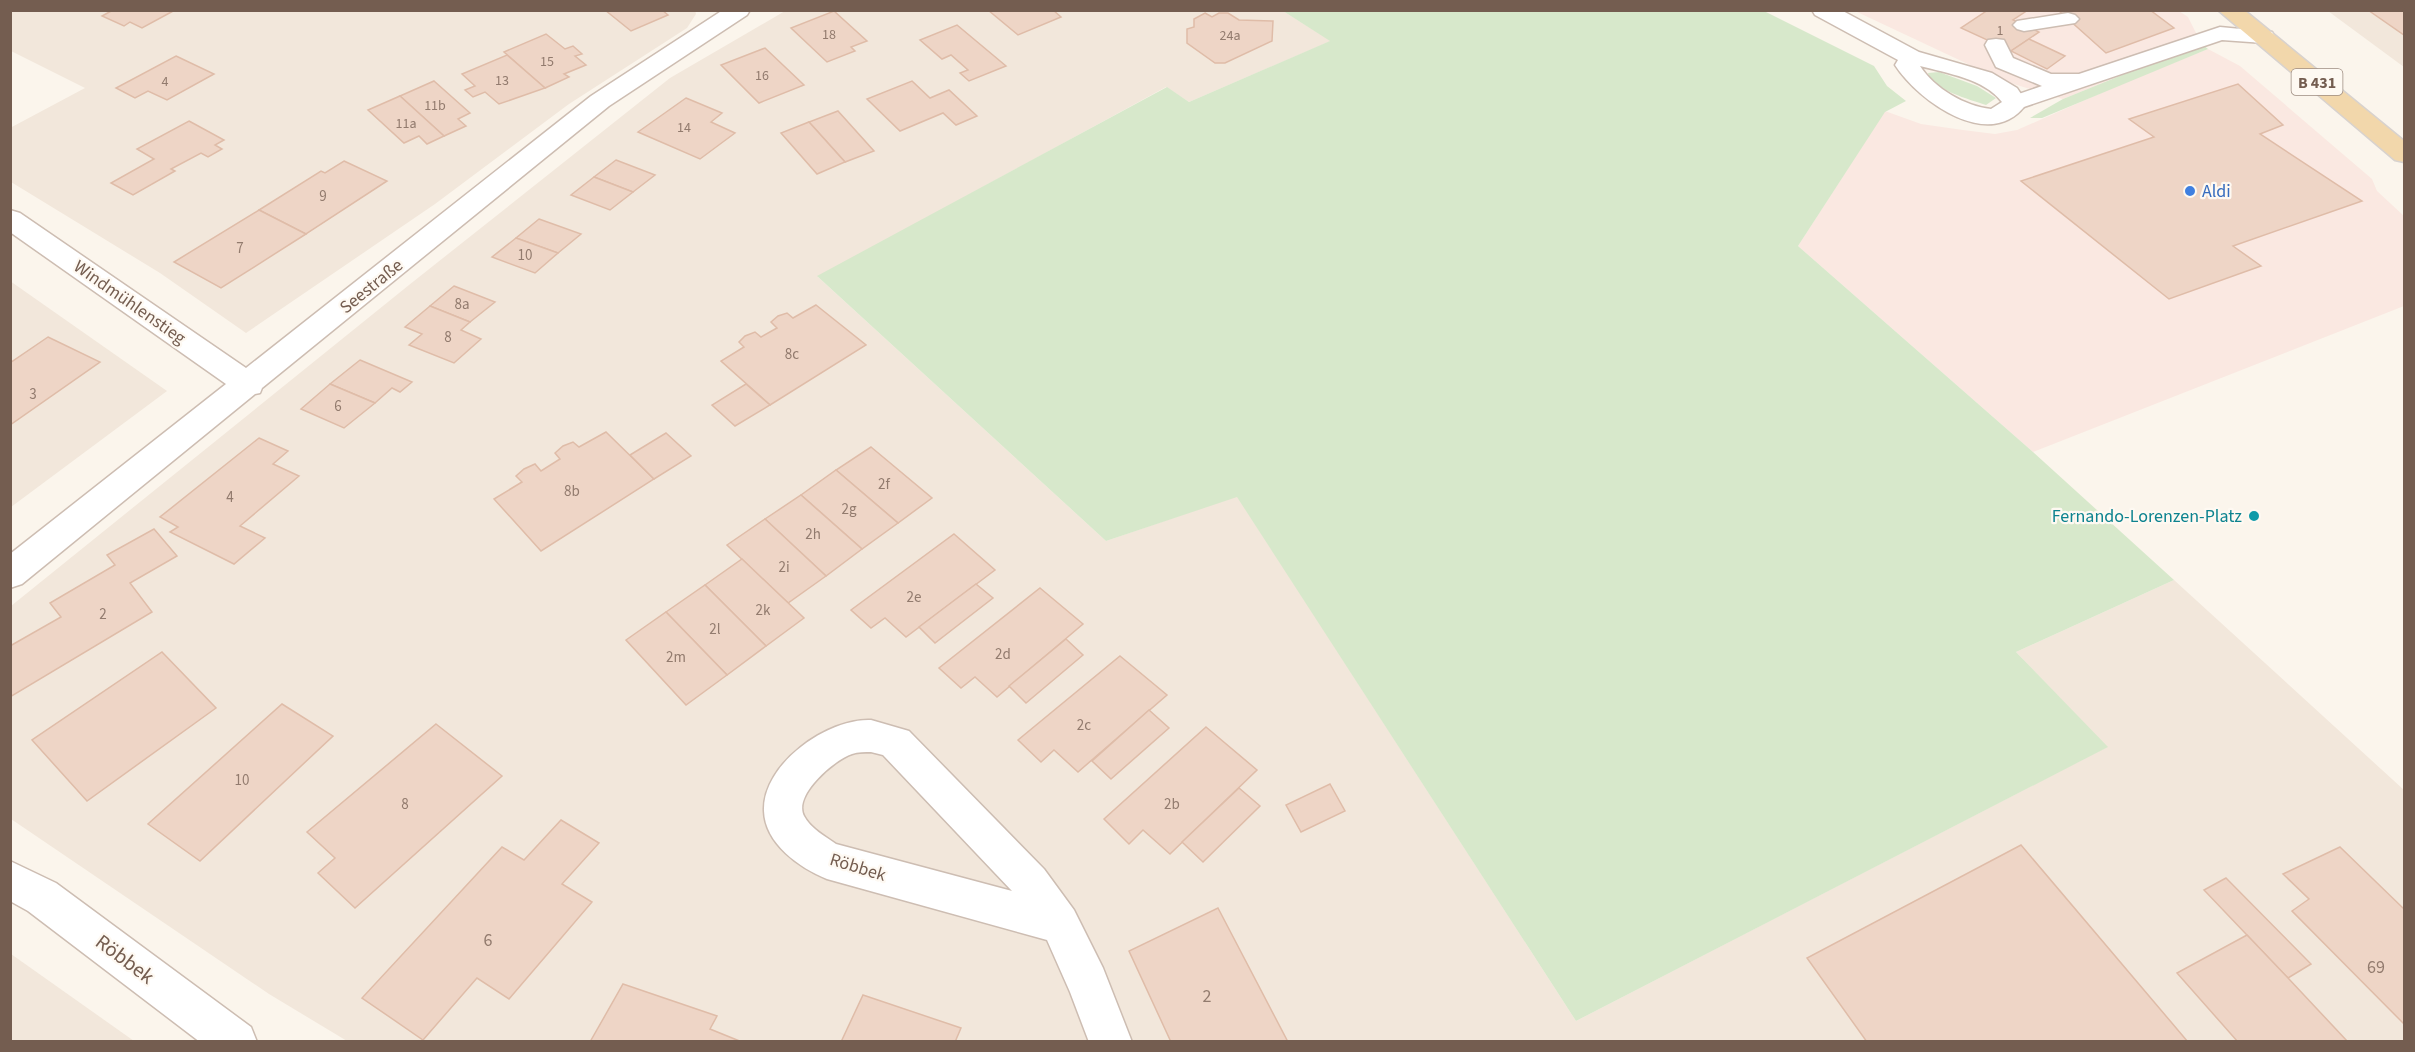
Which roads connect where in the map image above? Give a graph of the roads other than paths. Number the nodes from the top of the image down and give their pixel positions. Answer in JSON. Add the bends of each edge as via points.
{"nodes":[{"id":1,"x":739,"y":10,"type":"edge"},
{"id":2,"x":1823,"y":10,"type":"edge"},
{"id":3,"x":2229,"y":10,"type":"edge"},
{"id":4,"x":2263,"y":10,"type":"edge"},
{"id":5,"x":2068,"y":19,"type":"dead end"},
{"id":6,"x":2024,"y":26,"type":"dead end"},
{"id":7,"x":2264,"y":38,"type":"junction"},
{"id":8,"x":1996,"y":45,"type":"dead end"},
{"id":9,"x":1911,"y":57,"type":"junction"},
{"id":10,"x":2057,"y":62,"type":"dead end"},
{"id":11,"x":2091,"y":78,"type":"junction"},
{"id":12,"x":2015,"y":103,"type":"junction"},
{"id":13,"x":2396,"y":118,"type":"dead end"},
{"id":14,"x":2404,"y":154,"type":"edge"},
{"id":15,"x":10,"y":219,"type":"edge"},
{"id":16,"x":249,"y":385,"type":"junction"},
{"id":17,"x":10,"y":574,"type":"edge"},
{"id":18,"x":10,"y":880,"type":"edge"},
{"id":19,"x":1060,"y":924,"type":"junction"},
{"id":20,"x":236,"y":1041,"type":"edge"},
{"id":21,"x":1111,"y":1041,"type":"edge"}],
"edges":[{"from":1,"to":16,"type":"street","name":"Seestraße","via":[[600,101]]},
{"from":2,"to":9,"type":"street"},
{"from":3,"to":7,"type":"main road","number":"B 431"},
{"from":4,"to":13,"type":"main road","number":"B 431"},
{"from":5,"to":6,"type":"lane"},
{"from":7,"to":11,"type":"lane","via":[[2220,33],[2133,58]]},
{"from":7,"to":14,"type":"main road","number":"B 431"},
{"from":8,"to":11,"type":"lane","via":[[2004,62],[2048,81]]},
{"from":9,"to":12,"type":"street","via":[[1989,81]]},
{"from":9,"to":12,"type":"street","via":[[1907,65],[1911,74],[1950,106],[1993,116],[2012,110]]},
{"from":10,"to":11,"type":"lane"},
{"from":11,"to":12,"type":"lane"},
{"from":15,"to":16,"type":"street","name":"Windmühlenstieg"},
{"from":16,"to":17,"type":"street","name":"Seestraße"},
{"from":18,"to":20,"type":"street","name":"Röbbek","via":[[42,897]]},
{"from":19,"to":19,"type":"street","name":"Röbbek","via":[[1030,882],[896,742],[876,735],[853,737],[835,745],[799,773],[786,792],[782,810],[790,827],[804,844],[827,860]]},
{"from":19,"to":21,"type":"street","name":"Röbbek"}]}
